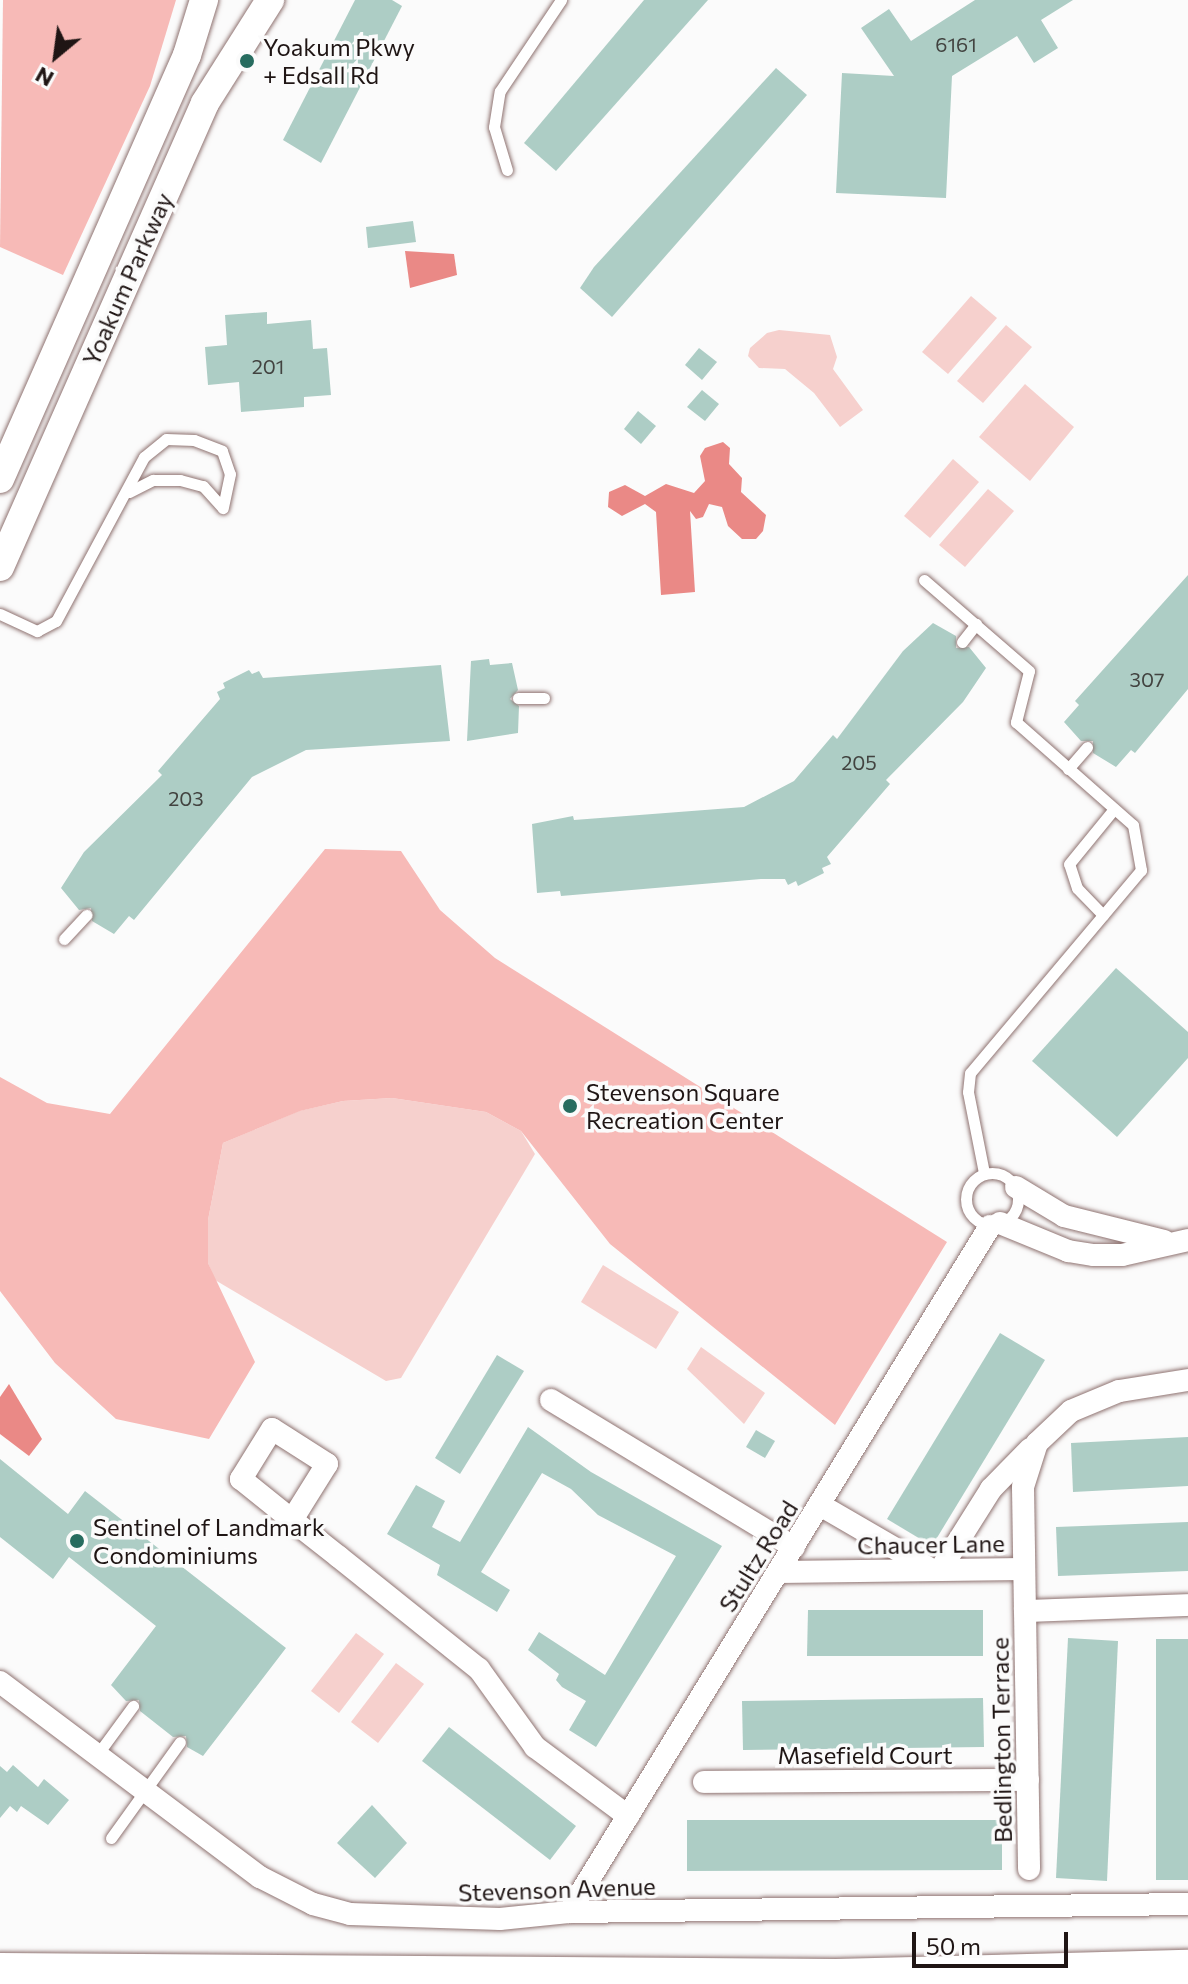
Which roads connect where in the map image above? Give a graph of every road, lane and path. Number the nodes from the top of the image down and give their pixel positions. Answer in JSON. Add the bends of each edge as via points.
{"nodes":[{"id":1,"x":204,"y":0,"type":"edge"},
{"id":2,"x":270,"y":0,"type":"edge"},
{"id":3,"x":561,"y":0,"type":"edge"},
{"id":4,"x":507,"y":170,"type":"dead end"},
{"id":5,"x":0,"y":479,"type":"edge"},
{"id":6,"x":129,"y":492,"type":"junction"},
{"id":7,"x":0,"y":567,"type":"edge"},
{"id":8,"x":924,"y":580,"type":"dead end"},
{"id":9,"x":0,"y":614,"type":"edge"},
{"id":10,"x":976,"y":624,"type":"junction"},
{"id":11,"x":962,"y":642,"type":"dead end"},
{"id":12,"x":518,"y":698,"type":"dead end"},
{"id":13,"x":544,"y":698,"type":"dead end"},
{"id":14,"x":1087,"y":747,"type":"dead end"},
{"id":15,"x":1068,"y":769,"type":"junction"},
{"id":16,"x":1114,"y":809,"type":"junction"},
{"id":17,"x":86,"y":915,"type":"dead end"},
{"id":18,"x":1103,"y":915,"type":"junction"},
{"id":19,"x":64,"y":939,"type":"dead end"},
{"id":20,"x":984,"y":1173,"type":"junction"},
{"id":21,"x":1016,"y":1187,"type":"junction"},
{"id":22,"x":995,"y":1224,"type":"junction"},
{"id":23,"x":1183,"y":1241,"type":"edge"},
{"id":24,"x":1188,"y":1380,"type":"edge"},
{"id":25,"x":551,"y":1400,"type":"dead end"},
{"id":26,"x":1037,"y":1443,"type":"junction"},
{"id":27,"x":820,"y":1505,"type":"junction"},
{"id":28,"x":292,"y":1520,"type":"dead end"},
{"id":29,"x":794,"y":1547,"type":"junction"},
{"id":30,"x":1023,"y":1569,"type":"junction"},
{"id":31,"x":937,"y":1570,"type":"junction"},
{"id":32,"x":779,"y":1572,"type":"junction"},
{"id":33,"x":1188,"y":1605,"type":"edge"},
{"id":34,"x":1025,"y":1611,"type":"junction"},
{"id":35,"x":0,"y":1682,"type":"edge"},
{"id":36,"x":133,"y":1706,"type":"dead end"},
{"id":37,"x":180,"y":1742,"type":"dead end"},
{"id":38,"x":97,"y":1755,"type":"junction"},
{"id":39,"x":1028,"y":1780,"type":"junction"},
{"id":40,"x":704,"y":1782,"type":"dead end"},
{"id":41,"x":143,"y":1790,"type":"junction"},
{"id":42,"x":628,"y":1816,"type":"junction"},
{"id":43,"x":111,"y":1838,"type":"dead end"},
{"id":44,"x":1029,"y":1869,"type":"dead end"},
{"id":45,"x":1188,"y":1904,"type":"edge"},
{"id":46,"x":569,"y":1912,"type":"junction"},
{"id":47,"x":1188,"y":1970,"type":"edge"},
{"id":48,"x":0,"y":1973,"type":"edge"}],
"edges":[{"from":1,"to":5,"type":"street","name":"Yoakum Parkway","via":[[187,55]]},
{"from":2,"to":7,"type":"street","name":"Yoakum Parkway","via":[[205,103]]},
{"from":3,"to":4,"type":"lane","via":[[500,91],[494,127]]},
{"from":6,"to":6,"type":"lane","via":[[153,480],[180,480],[203,486],[223,508],[230,474],[222,451],[194,440],[166,439],[144,457]]},
{"from":6,"to":9,"type":"lane","via":[[56,621],[37,631]]},
{"from":8,"to":10,"type":"lane"},
{"from":10,"to":11,"type":"lane"},
{"from":10,"to":15,"type":"lane","via":[[1029,671],[1016,722]]},
{"from":12,"to":13,"type":"lane"},
{"from":14,"to":15,"type":"lane"},
{"from":15,"to":16,"type":"lane"},
{"from":16,"to":18,"type":"lane","via":[[1133,825],[1141,870]]},
{"from":16,"to":18,"type":"lane","via":[[1069,864],[1077,888]]},
{"from":17,"to":19,"type":"lane"},
{"from":18,"to":20,"type":"lane","via":[[970,1073],[968,1092]]},
{"from":20,"to":21,"type":"lane","via":[[1002,1174]]},
{"from":20,"to":22,"type":"lane","via":[[969,1184],[965,1202],[973,1219]]},
{"from":21,"to":22,"type":"lane","via":[[1018,1205]]},
{"from":21,"to":23,"type":"street","via":[[1048,1209],[1098,1228]]},
{"from":22,"to":23,"type":"street","via":[[1094,1255],[1122,1255]]},
{"from":22,"to":27,"type":"street","name":"Stultz Road"},
{"from":24,"to":26,"type":"street","via":[[1085,1402]]},
{"from":25,"to":29,"type":"street"},
{"from":26,"to":30,"type":"street","via":[[1024,1469]]},
{"from":26,"to":31,"type":"street","via":[[991,1489]]},
{"from":27,"to":29,"type":"street","name":"Stultz Road"},
{"from":27,"to":31,"type":"street"},
{"from":28,"to":42,"type":"street","via":[[479,1669],[535,1747]]},
{"from":29,"to":32,"type":"street","name":"Stultz Road"},
{"from":30,"to":31,"type":"street","name":"Chaucer Lane"},
{"from":30,"to":34,"type":"street","name":"Chaucer Lane"},
{"from":31,"to":32,"type":"street","name":"Chaucer Lane"},
{"from":32,"to":42,"type":"street","name":"Stultz Road"},
{"from":33,"to":34,"type":"street"},
{"from":34,"to":39,"type":"street","name":"Bedlington Terrace"},
{"from":35,"to":38,"type":"street","name":"Stevenson Avenue"},
{"from":36,"to":38,"type":"lane"},
{"from":37,"to":41,"type":"lane"},
{"from":38,"to":41,"type":"street","name":"Stevenson Avenue"},
{"from":39,"to":40,"type":"street","name":"Masefield Court"},
{"from":39,"to":44,"type":"street","name":"Bedlington Terrace"},
{"from":41,"to":43,"type":"lane"},
{"from":41,"to":46,"type":"street","name":"Stevenson Avenue","via":[[260,1877],[313,1904],[350,1914],[416,1918]]},
{"from":42,"to":46,"type":"street","name":"Stultz Road"},
{"from":45,"to":46,"type":"street","name":"Stevenson Avenue"},
{"from":47,"to":48,"type":"highway","via":[[836,1979]]}]}
